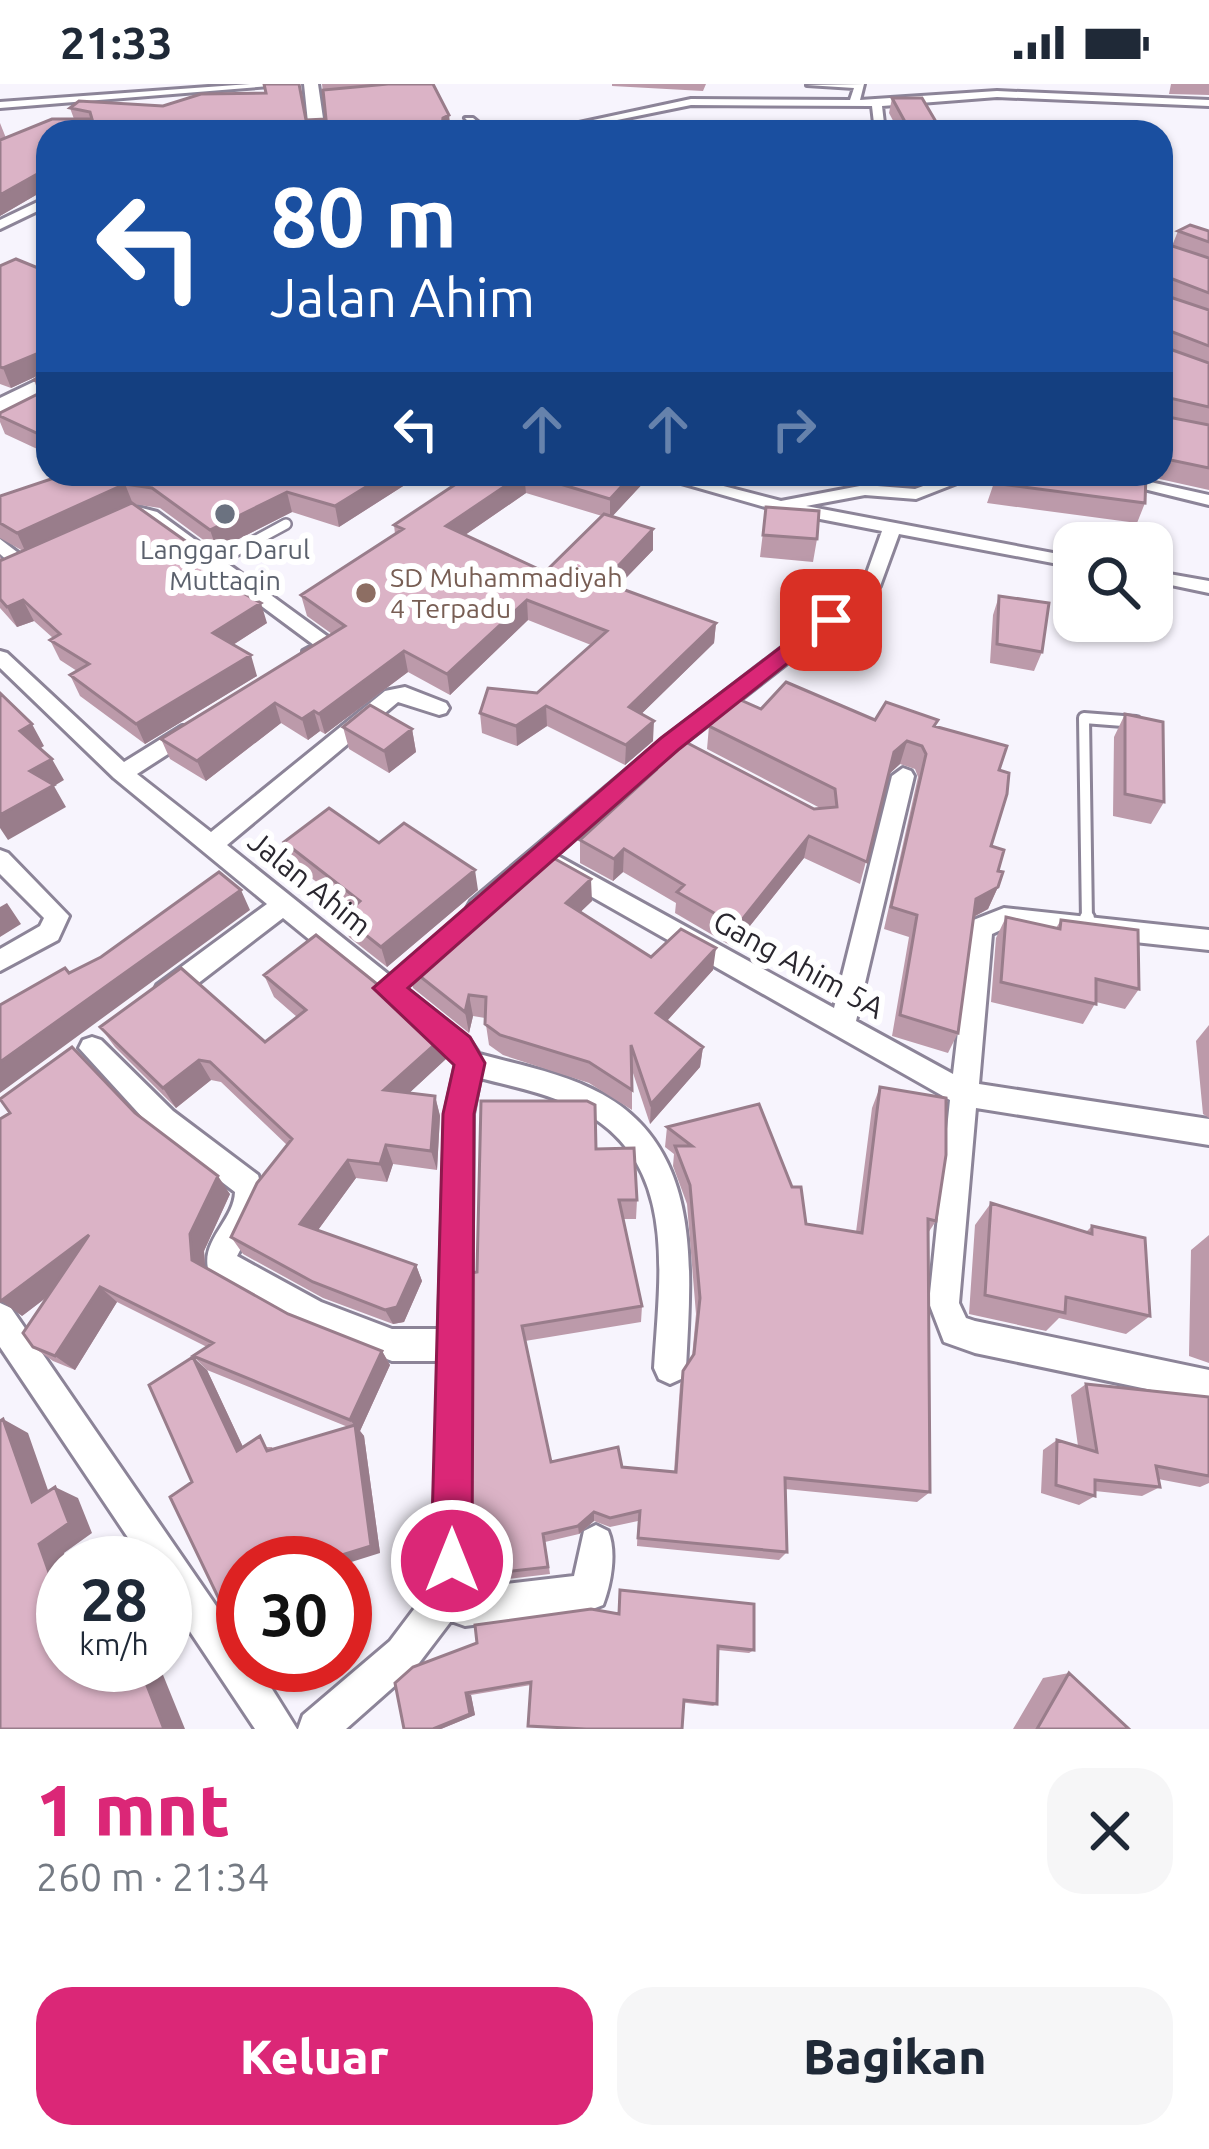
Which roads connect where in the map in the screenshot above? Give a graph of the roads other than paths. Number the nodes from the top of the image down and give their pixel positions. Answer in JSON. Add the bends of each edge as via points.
{"nodes":[{"id":1,"x":290,"y":84,"type":"edge"},
{"id":2,"x":812,"y":86,"type":"edge"},
{"id":3,"x":312,"y":92,"type":"edge"},
{"id":4,"x":101,"y":98,"type":"junction"},
{"id":5,"x":332,"y":98,"type":"edge"},
{"id":6,"x":854,"y":103,"type":"junction"},
{"id":7,"x":878,"y":103,"type":"junction"},
{"id":8,"x":1209,"y":103,"type":"edge"},
{"id":9,"x":3,"y":107,"type":"edge"},
{"id":10,"x":65,"y":118,"type":"edge"},
{"id":11,"x":587,"y":120,"type":"edge"},
{"id":12,"x":879,"y":120,"type":"edge"},
{"id":13,"x":36,"y":207,"type":"edge"},
{"id":14,"x":0,"y":225,"type":"edge"},
{"id":15,"x":36,"y":388,"type":"edge"},
{"id":16,"x":0,"y":407,"type":"edge"},
{"id":17,"x":703,"y":486,"type":"edge"},
{"id":18,"x":938,"y":486,"type":"edge"},
{"id":19,"x":1145,"y":486,"type":"edge"},
{"id":20,"x":1209,"y":500,"type":"edge"},
{"id":21,"x":779,"y":506,"type":"junction"},
{"id":22,"x":286,"y":524,"type":"dead end"},
{"id":23,"x":106,"y":525,"type":"edge"},
{"id":24,"x":892,"y":528,"type":"junction"},
{"id":25,"x":0,"y":544,"type":"edge"},
{"id":26,"x":44,"y":556,"type":"edge"},
{"id":27,"x":1053,"y":558,"type":"edge"},
{"id":28,"x":214,"y":562,"type":"junction"},
{"id":29,"x":24,"y":566,"type":"junction"},
{"id":30,"x":0,"y":578,"type":"edge"},
{"id":31,"x":1173,"y":580,"type":"edge"},
{"id":32,"x":1209,"y":587,"type":"edge"},
{"id":33,"x":0,"y":658,"type":"edge"},
{"id":34,"x":284,"y":671,"type":"edge"},
{"id":35,"x":439,"y":708,"type":"dead end"},
{"id":36,"x":203,"y":722,"type":"edge"},
{"id":37,"x":1143,"y":724,"type":"edge"},
{"id":38,"x":122,"y":773,"type":"junction"},
{"id":39,"x":903,"y":776,"type":"dead end"},
{"id":40,"x":211,"y":844,"type":"junction"},
{"id":41,"x":538,"y":856,"type":"junction"},
{"id":42,"x":0,"y":860,"type":"edge"},
{"id":43,"x":284,"y":904,"type":"junction"},
{"id":44,"x":1088,"y":927,"type":"junction"},
{"id":45,"x":454,"y":930,"type":"edge"},
{"id":46,"x":1209,"y":940,"type":"edge"},
{"id":47,"x":0,"y":961,"type":"edge"},
{"id":48,"x":150,"y":1005,"type":"edge"},
{"id":49,"x":842,"y":1026,"type":"junction"},
{"id":50,"x":93,"y":1047,"type":"dead end"},
{"id":51,"x":470,"y":1063,"type":"junction"},
{"id":52,"x":964,"y":1094,"type":"junction"},
{"id":53,"x":1209,"y":1132,"type":"edge"},
{"id":54,"x":0,"y":1319,"type":"edge"},
{"id":55,"x":452,"y":1345,"type":"junction"},
{"id":56,"x":670,"y":1368,"type":"dead end"},
{"id":57,"x":1209,"y":1386,"type":"edge"},
{"id":58,"x":596,"y":1544,"type":"dead end"},
{"id":59,"x":445,"y":1600,"type":"junction"},
{"id":60,"x":278,"y":1729,"type":"edge"},
{"id":61,"x":316,"y":1729,"type":"edge"}],
"edges":[{"from":1,"to":4,"type":"street"},
{"from":2,"to":6,"type":"street","via":[[860,85]]},
{"from":3,"to":5,"type":"street"},
{"from":4,"to":9,"type":"street"},
{"from":4,"to":10,"type":"street"},
{"from":6,"to":7,"type":"street"},
{"from":6,"to":11,"type":"street","via":[[657,101]]},
{"from":7,"to":8,"type":"street","via":[[997,94]]},
{"from":7,"to":12,"type":"street"},
{"from":13,"to":14,"type":"street"},
{"from":15,"to":16,"type":"street"},
{"from":17,"to":21,"type":"street"},
{"from":18,"to":21,"type":"street"},
{"from":19,"to":20,"type":"street"},
{"from":21,"to":24,"type":"street"},
{"from":22,"to":28,"type":"lane"},
{"from":23,"to":28,"type":"street","via":[[138,512],[152,516]]},
{"from":24,"to":27,"type":"street"},
{"from":24,"to":41,"type":"street","via":[[860,597]]},
{"from":25,"to":29,"type":"street"},
{"from":26,"to":29,"type":"street"},
{"from":28,"to":34,"type":"street","via":[[328,646]]},
{"from":29,"to":30,"type":"street"},
{"from":31,"to":32,"type":"street"},
{"from":33,"to":38,"type":"street","name":"Jalan Ahim"},
{"from":35,"to":40,"type":"street","via":[[392,696]]},
{"from":36,"to":38,"type":"street"},
{"from":37,"to":44,"type":"lane","via":[[1084,718]]},
{"from":38,"to":40,"type":"street","name":"Jalan Ahim"},
{"from":39,"to":49,"type":"street"},
{"from":40,"to":43,"type":"street","name":"Jalan Ahim"},
{"from":41,"to":45,"type":"street"},
{"from":41,"to":49,"type":"street","name":"Gang Ahim 5A"},
{"from":42,"to":47,"type":"street","via":[[57,916],[49,933]]},
{"from":43,"to":48,"type":"street"},
{"from":43,"to":51,"type":"street","name":"Jalan Ahim","via":[[396,981]]},
{"from":44,"to":46,"type":"street"},
{"from":44,"to":52,"type":"street","via":[[995,918],[980,928]]},
{"from":49,"to":52,"type":"street","name":"Gang Ahim 5A"},
{"from":50,"to":55,"type":"street","via":[[163,1120],[248,1185],[249,1208],[221,1264],[312,1314],[392,1345]]},
{"from":51,"to":55,"type":"street","via":[[459,1114]]},
{"from":51,"to":56,"type":"street","via":[[597,1104],[637,1136],[655,1163],[676,1234]]},
{"from":52,"to":53,"type":"street"},
{"from":52,"to":57,"type":"street","via":[[944,1303],[955,1331]]},
{"from":54,"to":60,"type":"street"},
{"from":55,"to":59,"type":"street"},
{"from":58,"to":59,"type":"street","via":[[590,1592],[465,1608]]},
{"from":59,"to":61,"type":"street","via":[[403,1654]]}]}
